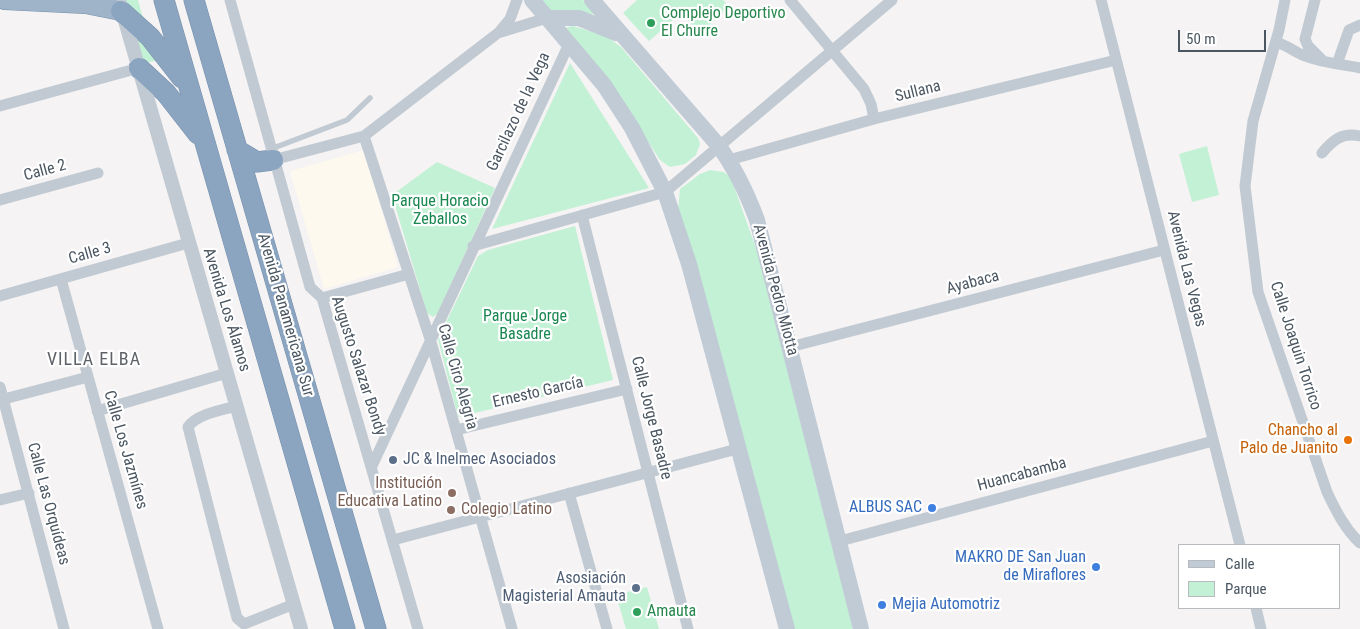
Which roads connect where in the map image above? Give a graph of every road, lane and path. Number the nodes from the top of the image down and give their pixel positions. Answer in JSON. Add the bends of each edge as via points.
{"nodes":[{"id":1,"x":5,"y":0,"type":"edge"},
{"id":2,"x":164,"y":0,"type":"edge"},
{"id":3,"x":194,"y":0,"type":"edge"},
{"id":4,"x":230,"y":0,"type":"edge"},
{"id":5,"x":517,"y":0,"type":"edge"},
{"id":6,"x":532,"y":0,"type":"edge"},
{"id":7,"x":592,"y":0,"type":"edge"},
{"id":8,"x":790,"y":0,"type":"edge"},
{"id":9,"x":892,"y":0,"type":"edge"},
{"id":10,"x":1101,"y":0,"type":"edge"},
{"id":11,"x":1285,"y":0,"type":"edge"},
{"id":12,"x":1314,"y":0,"type":"edge"},
{"id":13,"x":11,"y":1,"type":"edge"},
{"id":14,"x":120,"y":6,"type":"edge"},
{"id":15,"x":548,"y":18,"type":"junction"},
{"id":16,"x":1360,"y":25,"type":"edge"},
{"id":17,"x":498,"y":34,"type":"junction"},
{"id":18,"x":623,"y":36,"type":"junction"},
{"id":19,"x":1276,"y":42,"type":"junction"},
{"id":20,"x":570,"y":44,"type":"junction"},
{"id":21,"x":833,"y":49,"type":"junction"},
{"id":22,"x":1116,"y":60,"type":"junction"},
{"id":23,"x":1323,"y":61,"type":"junction"},
{"id":24,"x":1337,"y":64,"type":"junction"},
{"id":25,"x":139,"y":68,"type":"junction"},
{"id":26,"x":1360,"y":68,"type":"edge"},
{"id":27,"x":188,"y":86,"type":"junction"},
{"id":28,"x":370,"y":98,"type":"dead end"},
{"id":29,"x":0,"y":106,"type":"edge"},
{"id":30,"x":874,"y":119,"type":"junction"},
{"id":31,"x":364,"y":136,"type":"junction"},
{"id":32,"x":1360,"y":136,"type":"edge"},
{"id":33,"x":206,"y":143,"type":"junction"},
{"id":34,"x":718,"y":145,"type":"junction"},
{"id":35,"x":237,"y":150,"type":"junction"},
{"id":36,"x":1322,"y":153,"type":"dead end"},
{"id":37,"x":272,"y":154,"type":"junction"},
{"id":38,"x":729,"y":160,"type":"junction"},
{"id":39,"x":98,"y":173,"type":"dead end"},
{"id":40,"x":665,"y":192,"type":"junction"},
{"id":41,"x":0,"y":200,"type":"edge"},
{"id":42,"x":582,"y":215,"type":"junction"},
{"id":43,"x":188,"y":243,"type":"junction"},
{"id":44,"x":473,"y":246,"type":"junction"},
{"id":45,"x":1164,"y":250,"type":"junction"},
{"id":46,"x":409,"y":274,"type":"junction"},
{"id":47,"x":61,"y":279,"type":"junction"},
{"id":48,"x":0,"y":296,"type":"edge"},
{"id":49,"x":322,"y":298,"type":"junction"},
{"id":50,"x":431,"y":342,"type":"junction"},
{"id":51,"x":790,"y":347,"type":"junction"},
{"id":52,"x":227,"y":373,"type":"junction"},
{"id":53,"x":88,"y":377,"type":"junction"},
{"id":54,"x":0,"y":387,"type":"edge"},
{"id":55,"x":627,"y":389,"type":"junction"},
{"id":56,"x":4,"y":399,"type":"junction"},
{"id":57,"x":237,"y":406,"type":"junction"},
{"id":58,"x":97,"y":411,"type":"junction"},
{"id":59,"x":456,"y":430,"type":"junction"},
{"id":60,"x":1213,"y":441,"type":"junction"},
{"id":61,"x":738,"y":449,"type":"junction"},
{"id":62,"x":372,"y":466,"type":"junction"},
{"id":63,"x":647,"y":473,"type":"junction"},
{"id":64,"x":29,"y":493,"type":"junction"},
{"id":65,"x":569,"y":493,"type":"junction"},
{"id":66,"x":0,"y":500,"type":"edge"},
{"id":67,"x":479,"y":517,"type":"junction"},
{"id":68,"x":393,"y":540,"type":"junction"},
{"id":69,"x":840,"y":540,"type":"junction"},
{"id":70,"x":1360,"y":543,"type":"edge"},
{"id":71,"x":1240,"y":544,"type":"edge"},
{"id":72,"x":337,"y":599,"type":"junction"},
{"id":73,"x":294,"y":604,"type":"junction"},
{"id":74,"x":1256,"y":609,"type":"edge"},
{"id":75,"x":64,"y":629,"type":"edge"},
{"id":76,"x":158,"y":629,"type":"edge"},
{"id":77,"x":301,"y":629,"type":"edge"},
{"id":78,"x":336,"y":629,"type":"edge"},
{"id":79,"x":345,"y":629,"type":"edge"},
{"id":80,"x":376,"y":629,"type":"edge"},
{"id":81,"x":418,"y":629,"type":"edge"},
{"id":82,"x":512,"y":629,"type":"edge"},
{"id":83,"x":607,"y":629,"type":"edge"},
{"id":84,"x":688,"y":629,"type":"edge"},
{"id":85,"x":787,"y":629,"type":"edge"},
{"id":86,"x":861,"y":629,"type":"edge"},
{"id":87,"x":1261,"y":629,"type":"edge"}],
"edges":[{"from":1,"to":13,"type":"highway"},
{"from":2,"to":27,"type":"highway","name":"Avenida Panamericana Sur"},
{"from":3,"to":35,"type":"highway","name":"Avenida Panamericana Sur"},
{"from":4,"to":37,"type":"street","name":"Augusto Salazar Bondy"},
{"from":5,"to":17,"type":"street","via":[[510,19]]},
{"from":6,"to":15,"type":"main road"},
{"from":7,"to":18,"type":"main road","name":"Avenida Pedro Miotta"},
{"from":8,"to":21,"type":"street"},
{"from":9,"to":21,"type":"street"},
{"from":10,"to":22,"type":"street","name":"Avenida Las Vegas"},
{"from":11,"to":19,"type":"street","name":"Calle Joaquin Torrico"},
{"from":12,"to":23,"type":"street","via":[[1305,39]]},
{"from":13,"to":14,"type":"highway"},
{"from":14,"to":25,"type":"street","name":"Avenida Los Álamos"},
{"from":14,"to":27,"type":"highway","via":[[150,37]]},
{"from":15,"to":17,"type":"street"},
{"from":15,"to":18,"type":"main road","via":[[579,18]]},
{"from":15,"to":20,"type":"main road"},
{"from":16,"to":24,"type":"street","via":[[1349,30]]},
{"from":17,"to":31,"type":"street"},
{"from":18,"to":34,"type":"main road","name":"Avenida Pedro Miotta"},
{"from":19,"to":23,"type":"street"},
{"from":19,"to":70,"type":"street","name":"Calle Joaquin Torrico","via":[[1253,121],[1244,186],[1258,292],[1327,492],[1336,513]]},
{"from":20,"to":40,"type":"main road","via":[[604,85],[632,128]]},
{"from":20,"to":44,"type":"street","name":"Garcilazo de la Vega"},
{"from":21,"to":30,"type":"street","via":[[864,88]]},
{"from":21,"to":34,"type":"street"},
{"from":22,"to":30,"type":"street","name":"Sullana"},
{"from":22,"to":45,"type":"street","name":"Avenida Las Vegas"},
{"from":23,"to":24,"type":"street"},
{"from":24,"to":26,"type":"street"},
{"from":25,"to":29,"type":"street"},
{"from":25,"to":33,"type":"highway","via":[[166,92]]},
{"from":25,"to":43,"type":"street","name":"Avenida Los Álamos"},
{"from":27,"to":33,"type":"highway","name":"Avenida Panamericana Sur"},
{"from":28,"to":37,"type":"lane","via":[[347,120]]},
{"from":30,"to":38,"type":"street","name":"Sullana"},
{"from":31,"to":37,"type":"street"},
{"from":31,"to":46,"type":"street","name":"Calle Ciro Alegria"},
{"from":32,"to":36,"type":"street","via":[[1349,134],[1332,140]]},
{"from":33,"to":72,"type":"highway","name":"Avenida Panamericana Sur"},
{"from":34,"to":38,"type":"main road","name":"Avenida Pedro Miotta"},
{"from":34,"to":40,"type":"street"},
{"from":35,"to":37,"type":"highway","via":[[252,160]]},
{"from":35,"to":80,"type":"highway","name":"Avenida Panamericana Sur"},
{"from":37,"to":49,"type":"street","name":"Augusto Salazar Bondy","via":[[310,287]]},
{"from":38,"to":51,"type":"main road","name":"Avenida Pedro Miotta","via":[[757,220]]},
{"from":39,"to":41,"type":"street","name":"Calle 2"},
{"from":40,"to":42,"type":"street"},
{"from":40,"to":61,"type":"main road","via":[[689,264]]},
{"from":42,"to":44,"type":"street"},
{"from":42,"to":55,"type":"street","name":"Calle Jorge Basadre"},
{"from":43,"to":47,"type":"street","name":"Calle 3"},
{"from":43,"to":52,"type":"street","name":"Avenida Los Álamos"},
{"from":44,"to":50,"type":"street","name":"Garcilazo de la Vega"},
{"from":45,"to":51,"type":"street","name":"Ayabaca"},
{"from":45,"to":60,"type":"street","name":"Avenida Las Vegas"},
{"from":46,"to":49,"type":"street"},
{"from":46,"to":50,"type":"street","name":"Calle Ciro Alegria"},
{"from":47,"to":48,"type":"street","name":"Calle 3"},
{"from":47,"to":53,"type":"street","name":"Calle Los Jazmínes"},
{"from":49,"to":62,"type":"street","name":"Augusto Salazar Bondy"},
{"from":50,"to":59,"type":"street","name":"Calle Ciro Alegria"},
{"from":50,"to":62,"type":"street","name":"Garcilazo de la Vega"},
{"from":51,"to":69,"type":"main road","name":"Avenida Pedro Miotta"},
{"from":52,"to":57,"type":"street","name":"Avenida Los Álamos"},
{"from":52,"to":58,"type":"street"},
{"from":53,"to":56,"type":"street"},
{"from":53,"to":58,"type":"street","name":"Calle Los Jazmínes"},
{"from":54,"to":56,"type":"street","name":"Calle Las Orquídeas"},
{"from":55,"to":59,"type":"street","name":"Ernesto García"},
{"from":55,"to":63,"type":"street","name":"Calle Jorge Basadre"},
{"from":56,"to":64,"type":"street","name":"Calle Las Orquídeas"},
{"from":57,"to":73,"type":"street","name":"Avenida Los Álamos"},
{"from":57,"to":73,"type":"street","via":[[211,413],[188,427],[237,618],[244,624]]},
{"from":58,"to":76,"type":"street","name":"Calle Los Jazmínes"},
{"from":59,"to":67,"type":"street","name":"Calle Ciro Alegria"},
{"from":60,"to":69,"type":"street","name":"Huancabamba"},
{"from":60,"to":71,"type":"street","name":"Avenida Las Vegas"},
{"from":61,"to":63,"type":"street"},
{"from":61,"to":85,"type":"main road"},
{"from":62,"to":68,"type":"street","name":"Augusto Salazar Bondy"},
{"from":63,"to":65,"type":"street"},
{"from":63,"to":84,"type":"street","name":"Calle Jorge Basadre"},
{"from":64,"to":66,"type":"street"},
{"from":64,"to":75,"type":"street","name":"Calle Las Orquídeas"},
{"from":65,"to":67,"type":"street"},
{"from":65,"to":83,"type":"street"},
{"from":67,"to":68,"type":"street"},
{"from":67,"to":82,"type":"street","name":"Calle Ciro Alegria"},
{"from":68,"to":81,"type":"street","name":"Augusto Salazar Bondy"},
{"from":69,"to":86,"type":"main road","name":"Avenida Pedro Miotta"},
{"from":72,"to":78,"type":"highway"},
{"from":72,"to":79,"type":"highway","name":"Avenida Panamericana Sur"},
{"from":73,"to":77,"type":"street","name":"Avenida Los Álamos"},
{"from":74,"to":87,"type":"street"}]}
